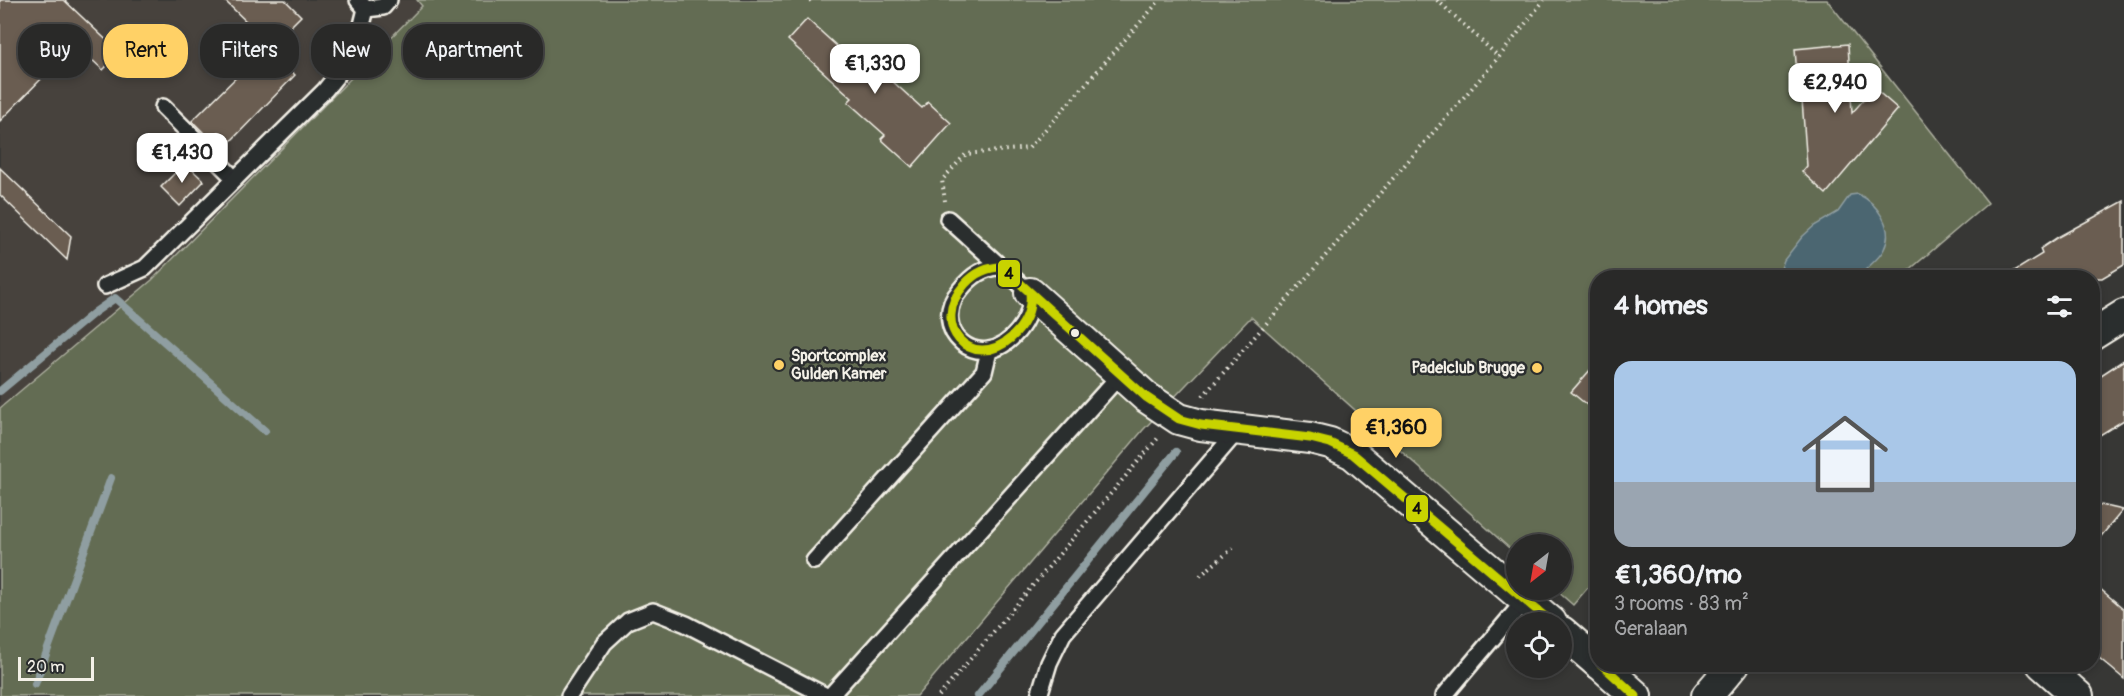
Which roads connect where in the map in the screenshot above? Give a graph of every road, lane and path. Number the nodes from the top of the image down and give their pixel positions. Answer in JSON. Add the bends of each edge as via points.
{"nodes":[{"id":1,"x":390,"y":0,"type":"edge"},
{"id":2,"x":810,"y":0,"type":"edge"},
{"id":3,"x":1160,"y":0,"type":"edge"},
{"id":4,"x":1437,"y":0,"type":"edge"},
{"id":5,"x":1544,"y":0,"type":"edge"},
{"id":6,"x":362,"y":4,"type":"edge"},
{"id":7,"x":814,"y":4,"type":"dead end"},
{"id":8,"x":1499,"y":57,"type":"junction"},
{"id":9,"x":163,"y":107,"type":"dead end"},
{"id":10,"x":235,"y":179,"type":"junction"},
{"id":11,"x":948,"y":219,"type":"joint"},
{"id":12,"x":1002,"y":267,"type":"junction"},
{"id":13,"x":105,"y":286,"type":"dead end"},
{"id":14,"x":1030,"y":292,"type":"junction"},
{"id":15,"x":2124,"y":315,"type":"edge"},
{"id":16,"x":2100,"y":330,"type":"edge"},
{"id":17,"x":990,"y":351,"type":"junction"},
{"id":18,"x":1121,"y":374,"type":"junction"},
{"id":19,"x":1179,"y":418,"type":"junction"},
{"id":20,"x":1239,"y":429,"type":"junction"},
{"id":21,"x":1233,"y":548,"type":"dead end"},
{"id":22,"x":814,"y":561,"type":"dead end"},
{"id":23,"x":1200,"y":576,"type":"dead end"},
{"id":24,"x":1506,"y":584,"type":"edge"},
{"id":25,"x":1525,"y":600,"type":"joint"},
{"id":26,"x":1539,"y":612,"type":"edge"},
{"id":27,"x":1572,"y":641,"type":"edge"},
{"id":28,"x":1590,"y":656,"type":"edge"},
{"id":29,"x":1608,"y":672,"type":"edge"},
{"id":30,"x":1727,"y":672,"type":"edge"},
{"id":31,"x":2051,"y":672,"type":"edge"},
{"id":32,"x":569,"y":696,"type":"edge"},
{"id":33,"x":828,"y":696,"type":"edge"},
{"id":34,"x":939,"y":696,"type":"edge"},
{"id":35,"x":1039,"y":696,"type":"edge"},
{"id":36,"x":1444,"y":696,"type":"edge"},
{"id":37,"x":1636,"y":696,"type":"edge"},
{"id":38,"x":1707,"y":696,"type":"edge"},
{"id":39,"x":2078,"y":696,"type":"edge"}],
"edges":[{"from":1,"to":6,"type":"lane","via":[[383,7]]},
{"from":2,"to":7,"type":"path"},
{"from":3,"to":11,"type":"path","via":[[1029,148],[966,154],[942,180]]},
{"from":4,"to":8,"type":"path"},
{"from":5,"to":8,"type":"path"},
{"from":6,"to":10,"type":"lane","via":[[355,53],[325,90]]},
{"from":8,"to":19,"type":"path","via":[[1205,394]]},
{"from":9,"to":10,"type":"lane"},
{"from":10,"to":13,"type":"lane","via":[[144,268]]},
{"from":11,"to":12,"type":"lane"},
{"from":12,"to":14,"type":"lane"},
{"from":12,"to":17,"type":"lane","via":[[991,267],[970,277],[956,294],[949,316],[953,331],[962,342]]},
{"from":14,"to":17,"type":"lane","via":[[1024,324],[1011,340]]},
{"from":14,"to":18,"type":"street"},
{"from":15,"to":16,"type":"street"},
{"from":17,"to":22,"type":"lane","via":[[984,372]]},
{"from":18,"to":19,"type":"street","via":[[1146,397]]},
{"from":18,"to":33,"type":"lane"},
{"from":19,"to":20,"type":"street"},
{"from":19,"to":34,"type":"path"},
{"from":20,"to":24,"type":"street","via":[[1310,438],[1353,454]]},
{"from":20,"to":35,"type":"lane","via":[[1063,634]]},
{"from":21,"to":23,"type":"path"},
{"from":25,"to":26,"type":"street"},
{"from":25,"to":36,"type":"lane"},
{"from":27,"to":28,"type":"street"},
{"from":29,"to":37,"type":"street"},
{"from":30,"to":38,"type":"street"},
{"from":31,"to":39,"type":"street"},
{"from":32,"to":33,"type":"lane","via":[[604,643],[628,621],[653,611]]}]}
